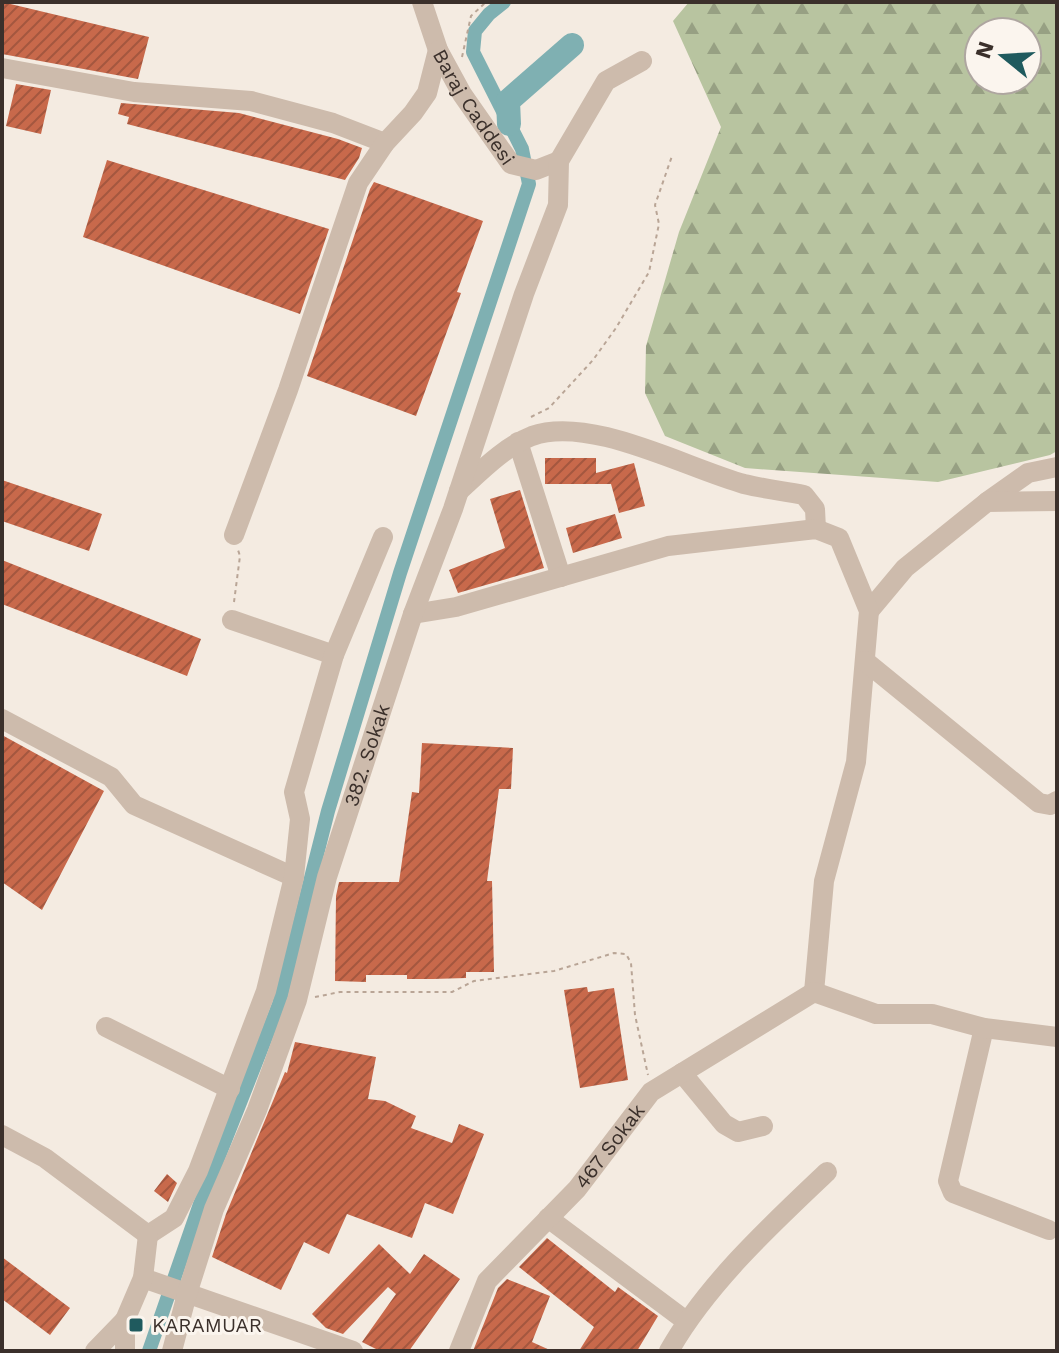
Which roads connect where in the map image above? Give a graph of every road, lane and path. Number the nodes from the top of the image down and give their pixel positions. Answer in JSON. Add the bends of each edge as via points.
{"nodes":[{"id":1,"x":422,"y":2,"type":"edge"},
{"id":2,"x":486,"y":2,"type":"edge"},
{"id":3,"x":438,"y":50,"type":"junction"},
{"id":4,"x":462,"y":56,"type":"dead end"},
{"id":5,"x":642,"y":61,"type":"dead end"},
{"id":6,"x":2,"y":68,"type":"edge"},
{"id":7,"x":385,"y":143,"type":"junction"},
{"id":8,"x":672,"y":156,"type":"dead end"},
{"id":9,"x":559,"y":161,"type":"junction"},
{"id":10,"x":518,"y":442,"type":"junction"},
{"id":11,"x":1057,"y":467,"type":"edge"},
{"id":12,"x":458,"y":492,"type":"junction"},
{"id":13,"x":1057,"y":501,"type":"edge"},
{"id":14,"x":987,"y":502,"type":"junction"},
{"id":15,"x":816,"y":529,"type":"junction"},
{"id":16,"x":234,"y":535,"type":"joint"},
{"id":17,"x":383,"y":537,"type":"dead end"},
{"id":18,"x":561,"y":577,"type":"junction"},
{"id":19,"x":869,"y":611,"type":"junction"},
{"id":20,"x":413,"y":614,"type":"junction"},
{"id":21,"x":232,"y":620,"type":"joint"},
{"id":22,"x":334,"y":655,"type":"junction"},
{"id":23,"x":865,"y":661,"type":"junction"},
{"id":24,"x":2,"y":719,"type":"edge"},
{"id":25,"x":1057,"y":801,"type":"edge"},
{"id":26,"x":294,"y":877,"type":"junction"},
{"id":27,"x":814,"y":992,"type":"junction"},
{"id":28,"x":297,"y":1000,"type":"junction"},
{"id":29,"x":106,"y":1027,"type":"dead end"},
{"id":30,"x":984,"y":1028,"type":"junction"},
{"id":31,"x":1057,"y":1037,"type":"edge"},
{"id":32,"x":682,"y":1073,"type":"junction"},
{"id":33,"x":230,"y":1089,"type":"junction"},
{"id":34,"x":651,"y":1092,"type":"junction"},
{"id":35,"x":763,"y":1126,"type":"dead end"},
{"id":36,"x":2,"y":1135,"type":"edge"},
{"id":37,"x":827,"y":1172,"type":"dead end"},
{"id":38,"x":548,"y":1218,"type":"junction"},
{"id":39,"x":1049,"y":1230,"type":"dead end"},
{"id":40,"x":148,"y":1235,"type":"junction"},
{"id":41,"x":150,"y":1281,"type":"junction"},
{"id":42,"x":187,"y":1294,"type":"junction"},
{"id":43,"x":125,"y":1320,"type":"junction"},
{"id":44,"x":686,"y":1321,"type":"junction"},
{"id":45,"x":95,"y":1351,"type":"edge"},
{"id":46,"x":125,"y":1351,"type":"edge"},
{"id":47,"x":172,"y":1351,"type":"edge"},
{"id":48,"x":353,"y":1351,"type":"edge"},
{"id":49,"x":459,"y":1351,"type":"edge"},
{"id":50,"x":669,"y":1351,"type":"edge"}],
"edges":[{"from":1,"to":3,"type":"street","name":"Baraj Caddesi"},
{"from":2,"to":4,"type":"path","via":[[471,16]]},
{"from":3,"to":7,"type":"street","via":[[427,93]]},
{"from":3,"to":9,"type":"street","name":"Baraj Caddesi","via":[[462,94],[513,164],[536,170]]},
{"from":5,"to":9,"type":"street","via":[[606,81]]},
{"from":6,"to":7,"type":"street","via":[[134,92],[251,101]]},
{"from":7,"to":16,"type":"street","via":[[358,183]]},
{"from":8,"to":10,"type":"path","via":[[655,205],[659,224],[649,272],[593,360],[549,408],[532,416]]},
{"from":9,"to":12,"type":"street","name":"382. Sokak","via":[[558,205]]},
{"from":10,"to":12,"type":"street"},
{"from":10,"to":15,"type":"street","via":[[569,430],[605,436],[745,484],[804,495],[815,509]]},
{"from":10,"to":18,"type":"street"},
{"from":11,"to":14,"type":"street","via":[[1028,473]]},
{"from":12,"to":20,"type":"street","name":"382. Sokak"},
{"from":13,"to":14,"type":"street"},
{"from":14,"to":19,"type":"street","via":[[905,568]]},
{"from":15,"to":18,"type":"street","via":[[668,546]]},
{"from":15,"to":19,"type":"street","via":[[839,538]]},
{"from":16,"to":21,"type":"path","via":[[240,556]]},
{"from":17,"to":22,"type":"street"},
{"from":18,"to":20,"type":"street"},
{"from":19,"to":23,"type":"street"},
{"from":20,"to":28,"type":"street","name":"382. Sokak","via":[[336,846]]},
{"from":21,"to":22,"type":"street"},
{"from":22,"to":26,"type":"street","via":[[294,792],[300,819]]},
{"from":23,"to":25,"type":"street","via":[[1039,803]]},
{"from":23,"to":27,"type":"street","via":[[856,762],[824,881]]},
{"from":24,"to":26,"type":"street","via":[[111,777],[134,805]]},
{"from":26,"to":33,"type":"street","via":[[266,991]]},
{"from":27,"to":30,"type":"street","via":[[876,1014],[932,1014]]},
{"from":27,"to":32,"type":"street","name":"467 Sokak"},
{"from":28,"to":34,"type":"path","via":[[340,992],[452,992],[474,981],[554,971],[626,954]]},
{"from":28,"to":42,"type":"street","name":"382. Sokak","via":[[214,1209]]},
{"from":29,"to":33,"type":"street"},
{"from":30,"to":31,"type":"street"},
{"from":30,"to":39,"type":"street","via":[[948,1181],[953,1193]]},
{"from":32,"to":34,"type":"street","name":"467 Sokak"},
{"from":32,"to":35,"type":"street","via":[[724,1124],[738,1132]]},
{"from":33,"to":40,"type":"street","via":[[174,1218]]},
{"from":34,"to":38,"type":"street","name":"467 Sokak","via":[[577,1189]]},
{"from":36,"to":40,"type":"street","via":[[45,1158]]},
{"from":37,"to":44,"type":"street"},
{"from":38,"to":44,"type":"street"},
{"from":38,"to":49,"type":"street","name":"467 Sokak","via":[[487,1281]]},
{"from":40,"to":41,"type":"street"},
{"from":41,"to":42,"type":"street"},
{"from":41,"to":43,"type":"street"},
{"from":42,"to":47,"type":"street","name":"382. Sokak"},
{"from":42,"to":48,"type":"street"},
{"from":43,"to":45,"type":"street"},
{"from":43,"to":46,"type":"street"},
{"from":44,"to":50,"type":"street"}]}
